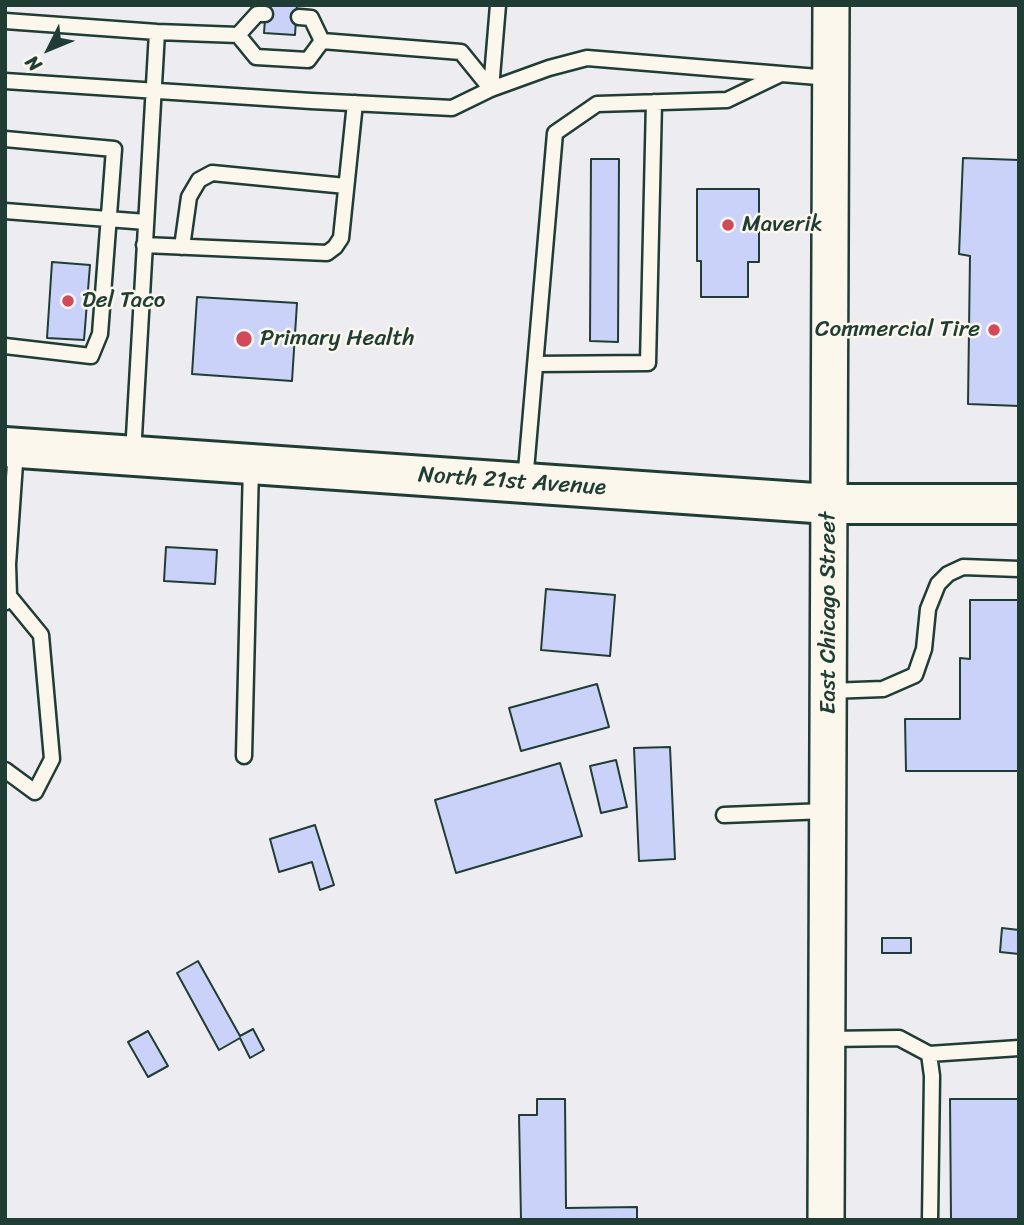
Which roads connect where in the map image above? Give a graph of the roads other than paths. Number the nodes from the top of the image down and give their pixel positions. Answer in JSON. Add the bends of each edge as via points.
{"nodes":[{"id":1,"x":498,"y":5,"type":"edge"},
{"id":2,"x":831,"y":5,"type":"edge"},
{"id":3,"x":265,"y":14,"type":"dead end"},
{"id":4,"x":299,"y":18,"type":"dead end"},
{"id":5,"x":5,"y":21,"type":"edge"},
{"id":6,"x":157,"y":32,"type":"junction"},
{"id":7,"x":238,"y":35,"type":"junction"},
{"id":8,"x":322,"y":41,"type":"junction"},
{"id":9,"x":782,"y":74,"type":"junction"},
{"id":10,"x":831,"y":78,"type":"junction"},
{"id":11,"x":5,"y":81,"type":"edge"},
{"id":12,"x":491,"y":89,"type":"junction"},
{"id":13,"x":154,"y":91,"type":"junction"},
{"id":14,"x":654,"y":102,"type":"junction"},
{"id":15,"x":355,"y":103,"type":"junction"},
{"id":16,"x":5,"y":139,"type":"edge"},
{"id":17,"x":346,"y":186,"type":"junction"},
{"id":18,"x":5,"y":211,"type":"edge"},
{"id":19,"x":109,"y":219,"type":"junction"},
{"id":20,"x":146,"y":222,"type":"junction"},
{"id":21,"x":144,"y":245,"type":"junction"},
{"id":22,"x":182,"y":247,"type":"junction"},
{"id":23,"x":5,"y":346,"type":"edge"},
{"id":24,"x":535,"y":364,"type":"junction"},
{"id":25,"x":11,"y":447,"type":"edge"},
{"id":26,"x":133,"y":455,"type":"junction"},
{"id":27,"x":251,"y":464,"type":"junction"},
{"id":28,"x":525,"y":483,"type":"junction"},
{"id":29,"x":829,"y":504,"type":"junction"},
{"id":30,"x":1019,"y":504,"type":"edge"},
{"id":31,"x":1019,"y":569,"type":"edge"},
{"id":32,"x":7,"y":600,"type":"edge"},
{"id":33,"x":829,"y":691,"type":"junction"},
{"id":34,"x":244,"y":756,"type":"dead end"},
{"id":35,"x":5,"y":770,"type":"edge"},
{"id":36,"x":828,"y":811,"type":"junction"},
{"id":37,"x":724,"y":815,"type":"dead end"},
{"id":38,"x":827,"y":1039,"type":"junction"},
{"id":39,"x":1019,"y":1048,"type":"edge"},
{"id":40,"x":929,"y":1054,"type":"junction"},
{"id":41,"x":826,"y":1220,"type":"edge"},
{"id":42,"x":930,"y":1220,"type":"edge"}],
"edges":[{"from":1,"to":12,"type":"lane"},
{"from":2,"to":10,"type":"street","name":"East Chicago Street"},
{"from":3,"to":7,"type":"lane","via":[[257,14]]},
{"from":4,"to":8,"type":"lane","via":[[311,18]]},
{"from":5,"to":6,"type":"lane"},
{"from":6,"to":7,"type":"lane"},
{"from":6,"to":13,"type":"lane"},
{"from":7,"to":8,"type":"lane","via":[[256,57],[308,60]]},
{"from":8,"to":12,"type":"lane","via":[[461,52]]},
{"from":9,"to":10,"type":"lane"},
{"from":9,"to":12,"type":"lane","via":[[587,58]]},
{"from":9,"to":14,"type":"lane","via":[[727,100]]},
{"from":10,"to":29,"type":"street","name":"East Chicago Street"},
{"from":11,"to":13,"type":"lane"},
{"from":12,"to":15,"type":"lane","via":[[452,108]]},
{"from":13,"to":15,"type":"lane"},
{"from":13,"to":20,"type":"lane"},
{"from":14,"to":24,"type":"lane","via":[[597,104],[555,133]]},
{"from":14,"to":24,"type":"lane","via":[[648,363]]},
{"from":15,"to":17,"type":"lane"},
{"from":16,"to":19,"type":"lane","via":[[114,149]]},
{"from":17,"to":22,"type":"lane","via":[[341,237],[327,253]]},
{"from":17,"to":22,"type":"lane","via":[[212,173],[192,189]]},
{"from":18,"to":19,"type":"lane"},
{"from":19,"to":20,"type":"lane"},
{"from":19,"to":23,"type":"lane","via":[[100,334],[91,356]]},
{"from":20,"to":21,"type":"lane"},
{"from":21,"to":22,"type":"lane"},
{"from":21,"to":26,"type":"lane"},
{"from":24,"to":28,"type":"lane"},
{"from":25,"to":26,"type":"main road","name":"North 21st Avenue"},
{"from":25,"to":32,"type":"lane"},
{"from":26,"to":27,"type":"main road","name":"North 21st Avenue"},
{"from":27,"to":28,"type":"main road","name":"North 21st Avenue"},
{"from":27,"to":34,"type":"lane"},
{"from":28,"to":29,"type":"main road","name":"North 21st Avenue"},
{"from":29,"to":30,"type":"main road","name":"North 21st Avenue"},
{"from":29,"to":33,"type":"street","name":"East Chicago Street"},
{"from":31,"to":33,"type":"lane","via":[[963,567],[948,574],[938,584],[928,608],[924,649],[915,675],[883,689]]},
{"from":32,"to":35,"type":"lane","via":[[41,635],[52,759],[35,792]]},
{"from":33,"to":36,"type":"street","name":"East Chicago Street"},
{"from":36,"to":37,"type":"lane"},
{"from":36,"to":38,"type":"street","name":"East Chicago Street"},
{"from":38,"to":40,"type":"lane","via":[[899,1038]]},
{"from":38,"to":41,"type":"street","name":"East Chicago Street"},
{"from":39,"to":40,"type":"lane"},
{"from":40,"to":42,"type":"lane"}]}
